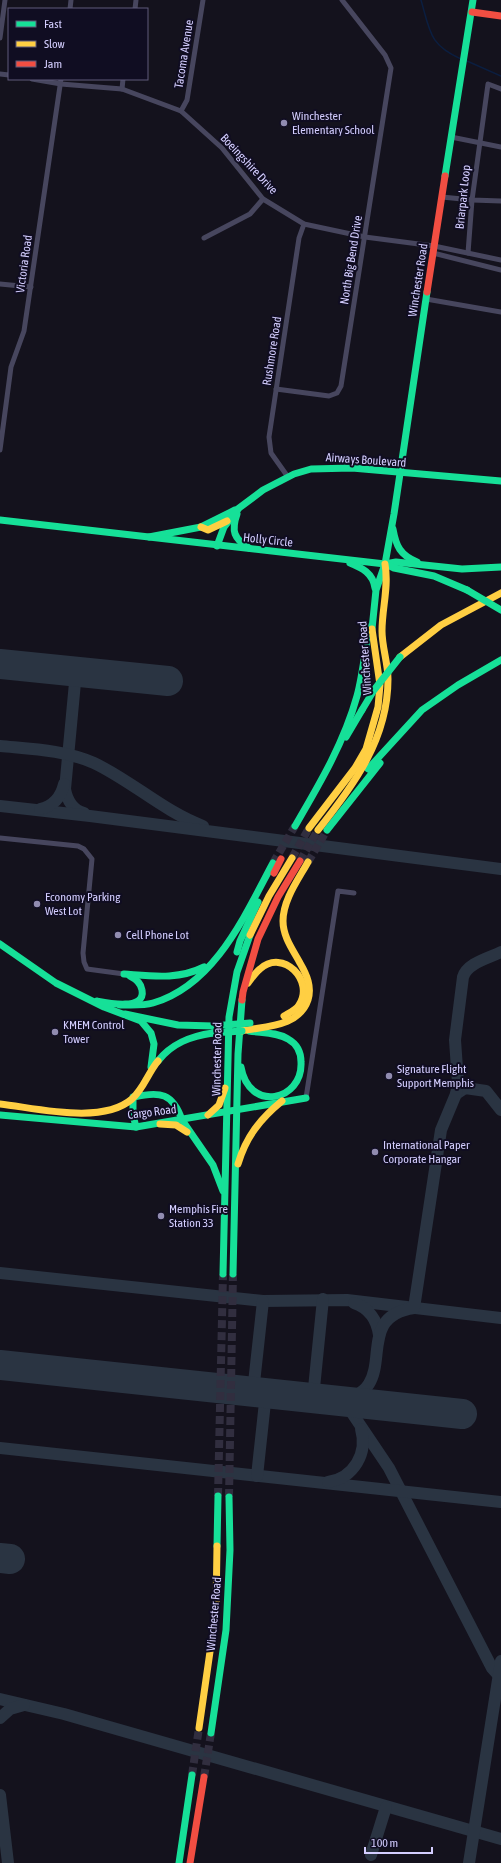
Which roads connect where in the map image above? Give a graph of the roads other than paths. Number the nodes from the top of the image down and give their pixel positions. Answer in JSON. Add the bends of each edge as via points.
{"nodes":[{"id":1,"x":5,"y":0,"type":"edge"},
{"id":2,"x":203,"y":0,"type":"edge"},
{"id":3,"x":342,"y":0,"type":"edge"},
{"id":4,"x":473,"y":0,"type":"edge"},
{"id":5,"x":472,"y":12,"type":"junction"},
{"id":6,"x":501,"y":16,"type":"edge"},
{"id":7,"x":0,"y":38,"type":"edge"},
{"id":8,"x":46,"y":80,"type":"edge"},
{"id":9,"x":123,"y":80,"type":"edge"},
{"id":10,"x":61,"y":81,"type":"edge"},
{"id":11,"x":122,"y":89,"type":"junction"},
{"id":12,"x":501,"y":89,"type":"edge"},
{"id":13,"x":182,"y":111,"type":"junction"},
{"id":14,"x":451,"y":137,"type":"junction"},
{"id":15,"x":480,"y":143,"type":"junction"},
{"id":16,"x":501,"y":147,"type":"edge"},
{"id":17,"x":442,"y":197,"type":"junction"},
{"id":18,"x":263,"y":199,"type":"junction"},
{"id":19,"x":472,"y":200,"type":"junction"},
{"id":20,"x":501,"y":201,"type":"edge"},
{"id":21,"x":304,"y":224,"type":"junction"},
{"id":22,"x":365,"y":237,"type":"junction"},
{"id":23,"x":204,"y":238,"type":"dead end"},
{"id":24,"x":433,"y":250,"type":"junction"},
{"id":25,"x":468,"y":253,"type":"junction"},
{"id":26,"x":501,"y":260,"type":"edge"},
{"id":27,"x":501,"y":270,"type":"edge"},
{"id":28,"x":0,"y":284,"type":"edge"},
{"id":29,"x":31,"y":287,"type":"junction"},
{"id":30,"x":426,"y":299,"type":"junction"},
{"id":31,"x":501,"y":312,"type":"edge"},
{"id":32,"x":276,"y":389,"type":"junction"},
{"id":33,"x":0,"y":447,"type":"edge"},
{"id":34,"x":399,"y":473,"type":"junction"},
{"id":35,"x":288,"y":477,"type":"junction"},
{"id":36,"x":501,"y":481,"type":"edge"},
{"id":37,"x":239,"y":508,"type":"junction"},
{"id":38,"x":230,"y":519,"type":"junction"},
{"id":39,"x":0,"y":520,"type":"edge"},
{"id":40,"x":392,"y":523,"type":"junction"},
{"id":41,"x":201,"y":527,"type":"junction"},
{"id":42,"x":149,"y":538,"type":"junction"},
{"id":43,"x":217,"y":546,"type":"junction"},
{"id":44,"x":251,"y":550,"type":"junction"},
{"id":45,"x":338,"y":559,"type":"junction"},
{"id":46,"x":385,"y":564,"type":"junction"},
{"id":47,"x":501,"y":567,"type":"edge"},
{"id":48,"x":445,"y":568,"type":"junction"},
{"id":49,"x":376,"y":590,"type":"junction"},
{"id":50,"x":501,"y":593,"type":"edge"},
{"id":51,"x":373,"y":608,"type":"junction"},
{"id":52,"x":501,"y":610,"type":"edge"},
{"id":53,"x":501,"y":660,"type":"edge"},
{"id":54,"x":409,"y":724,"type":"junction"},
{"id":55,"x":326,"y":773,"type":"junction"},
{"id":56,"x":353,"y":786,"type":"junction"},
{"id":57,"x":296,"y":826,"type":"tunnel mouth"},
{"id":58,"x":309,"y":828,"type":"tunnel mouth"},
{"id":59,"x":318,"y":830,"type":"tunnel mouth"},
{"id":60,"x":327,"y":830,"type":"tunnel mouth"},
{"id":61,"x":0,"y":838,"type":"edge"},
{"id":62,"x":292,"y":858,"type":"tunnel mouth"},
{"id":63,"x":281,"y":859,"type":"tunnel mouth"},
{"id":64,"x":300,"y":861,"type":"tunnel mouth"},
{"id":65,"x":308,"y":862,"type":"tunnel mouth"},
{"id":66,"x":273,"y":863,"type":"tunnel mouth"},
{"id":67,"x":354,"y":893,"type":"dead end"},
{"id":68,"x":0,"y":944,"type":"edge"},
{"id":69,"x":215,"y":960,"type":"junction"},
{"id":70,"x":124,"y":974,"type":"junction"},
{"id":71,"x":243,"y":992,"type":"junction"},
{"id":72,"x":231,"y":997,"type":"junction"},
{"id":73,"x":88,"y":999,"type":"junction"},
{"id":74,"x":120,"y":1005,"type":"junction"},
{"id":75,"x":125,"y":1014,"type":"junction"},
{"id":76,"x":213,"y":1029,"type":"junction"},
{"id":77,"x":242,"y":1031,"type":"junction"},
{"id":78,"x":238,"y":1054,"type":"junction"},
{"id":79,"x":150,"y":1072,"type":"junction"},
{"id":80,"x":228,"y":1082,"type":"junction"},
{"id":81,"x":134,"y":1098,"type":"junction"},
{"id":82,"x":306,"y":1098,"type":"joint"},
{"id":83,"x":282,"y":1101,"type":"junction"},
{"id":84,"x":0,"y":1104,"type":"edge"},
{"id":85,"x":236,"y":1110,"type":"junction"},
{"id":86,"x":228,"y":1111,"type":"junction"},
{"id":87,"x":0,"y":1114,"type":"edge"},
{"id":88,"x":208,"y":1115,"type":"junction"},
{"id":89,"x":182,"y":1120,"type":"junction"},
{"id":90,"x":160,"y":1124,"type":"junction"},
{"id":91,"x":136,"y":1127,"type":"junction"},
{"id":92,"x":190,"y":1135,"type":"junction"},
{"id":93,"x":234,"y":1184,"type":"junction"},
{"id":94,"x":225,"y":1198,"type":"junction"},
{"id":95,"x":223,"y":1274,"type":"tunnel mouth"},
{"id":96,"x":233,"y":1274,"type":"tunnel mouth"},
{"id":97,"x":218,"y":1496,"type":"tunnel mouth"},
{"id":98,"x":229,"y":1497,"type":"tunnel mouth"},
{"id":99,"x":199,"y":1728,"type":"tunnel mouth"},
{"id":100,"x":210,"y":1733,"type":"tunnel mouth"},
{"id":101,"x":192,"y":1775,"type":"tunnel mouth"},
{"id":102,"x":204,"y":1777,"type":"tunnel mouth"},
{"id":103,"x":179,"y":1863,"type":"edge"},
{"id":104,"x":190,"y":1863,"type":"edge"}],
"edges":[{"from":1,"to":7,"type":"street"},
{"from":2,"to":13,"type":"street","name":"Tacoma Avenue","via":[[187,100]]},
{"from":3,"to":22,"type":"street","name":"North Big Bend Drive","via":[[385,55],[391,68]]},
{"from":4,"to":5,"type":"main road","name":"Winchester Road"},
{"from":5,"to":6,"type":"main road"},
{"from":5,"to":14,"type":"main road","name":"Winchester Road"},
{"from":8,"to":10,"type":"street","name":"Boeingshire Drive"},
{"from":9,"to":11,"type":"street"},
{"from":10,"to":11,"type":"street","name":"Boeingshire Drive"},
{"from":10,"to":29,"type":"street","name":"Victoria Road"},
{"from":11,"to":13,"type":"street","name":"Boeingshire Drive"},
{"from":12,"to":15,"type":"street","name":"Briarpark Loop","via":[[488,84]]},
{"from":13,"to":18,"type":"street","name":"Boeingshire Drive","via":[[222,148]]},
{"from":14,"to":15,"type":"street"},
{"from":14,"to":17,"type":"main road","name":"Winchester Road"},
{"from":15,"to":16,"type":"street"},
{"from":15,"to":19,"type":"street","name":"Briarpark Loop"},
{"from":17,"to":19,"type":"street"},
{"from":17,"to":24,"type":"main road","name":"Winchester Road"},
{"from":18,"to":21,"type":"street","name":"Boeingshire Drive"},
{"from":18,"to":23,"type":"street","via":[[250,214]]},
{"from":19,"to":20,"type":"street"},
{"from":19,"to":25,"type":"street","name":"Briarpark Loop"},
{"from":21,"to":22,"type":"street","name":"Boeingshire Drive"},
{"from":21,"to":32,"type":"street","name":"Rushmore Road","via":[[299,238]]},
{"from":22,"to":24,"type":"street","name":"Boeingshire Drive"},
{"from":22,"to":32,"type":"street","name":"North Big Bend Drive","via":[[340,390],[329,396]]},
{"from":24,"to":25,"type":"street"},
{"from":24,"to":27,"type":"street"},
{"from":24,"to":30,"type":"main road","name":"Winchester Road"},
{"from":25,"to":26,"type":"street"},
{"from":28,"to":29,"type":"street"},
{"from":29,"to":33,"type":"street","name":"Victoria Road","via":[[24,331],[11,367]]},
{"from":30,"to":31,"type":"street"},
{"from":30,"to":34,"type":"main road","name":"Winchester Road"},
{"from":32,"to":35,"type":"street","name":"Rushmore Road","via":[[269,438],[271,453]]},
{"from":34,"to":35,"type":"main road","name":"Airways Boulevard","via":[[330,467],[311,468]]},
{"from":34,"to":36,"type":"main road","name":"Airways Boulevard"},
{"from":34,"to":40,"type":"main road","name":"Winchester Road"},
{"from":35,"to":37,"type":"main road","name":"Airways Boulevard","via":[[263,490]]},
{"from":37,"to":38,"type":"main road","name":"Airways Boulevard"},
{"from":37,"to":41,"type":"main road","name":"Airways Boulevard"},
{"from":37,"to":44,"type":"main road","via":[[232,529],[234,536]]},
{"from":38,"to":41,"type":"main road","via":[[213,529]]},
{"from":38,"to":43,"type":"main road","name":"Airways Boulevard"},
{"from":39,"to":42,"type":"main road","name":"Airways Boulevard"},
{"from":40,"to":46,"type":"main road","name":"Winchester Road"},
{"from":40,"to":48,"type":"main road","via":[[398,551],[416,561]]},
{"from":41,"to":42,"type":"main road","name":"Airways Boulevard"},
{"from":42,"to":43,"type":"main road","name":"Holly Circle"},
{"from":43,"to":44,"type":"main road","name":"Holly Circle"},
{"from":44,"to":45,"type":"main road","name":"Holly Circle"},
{"from":45,"to":46,"type":"main road","name":"Holly Circle"},
{"from":45,"to":49,"type":"main road","via":[[360,567],[370,574],[375,581]]},
{"from":46,"to":48,"type":"main road","via":[[396,562]]},
{"from":46,"to":49,"type":"main road","name":"Winchester Road"},
{"from":46,"to":52,"type":"main road","bridge":true,"via":[[434,576],[467,590]]},
{"from":46,"to":56,"type":"main road","name":"Winchester Road","via":[[388,575],[382,609],[382,632],[388,678],[386,705],[374,750]]},
{"from":47,"to":48,"type":"main road","via":[[483,570]]},
{"from":49,"to":51,"type":"main road","name":"Winchester Road"},
{"from":50,"to":55,"type":"main road","bridge":true,"via":[[441,625],[400,658],[374,690]]},
{"from":51,"to":55,"type":"main road","via":[[357,696]]},
{"from":51,"to":58,"type":"main road","name":"Winchester Road","via":[[374,645],[380,685],[378,706],[366,749],[355,768]]},
{"from":53,"to":54,"type":"main road","via":[[422,710]]},
{"from":54,"to":56,"type":"main road"},
{"from":54,"to":60,"type":"main road"},
{"from":55,"to":57,"type":"main road"},
{"from":56,"to":59,"type":"main road","name":"Winchester Road"},
{"from":61,"to":70,"type":"street","via":[[78,846],[84,849],[92,859],[84,962],[87,969]]},
{"from":62,"to":72,"type":"main road","name":"Winchester Road","via":[[254,924],[244,948]]},
{"from":63,"to":72,"type":"main road","via":[[240,941],[234,963]]},
{"from":64,"to":71,"type":"main road","name":"Winchester Road","via":[[278,897],[258,939]]},
{"from":65,"to":77,"type":"main road","via":[[291,893],[283,921],[289,944],[307,975],[310,985],[308,1002],[296,1017]]},
{"from":66,"to":69,"type":"main road","via":[[226,946]]},
{"from":67,"to":82,"type":"street","via":[[338,891]]},
{"from":68,"to":73,"type":"main road","via":[[56,983]]},
{"from":69,"to":70,"type":"main road","via":[[200,970],[172,978]]},
{"from":69,"to":74,"type":"main road","via":[[189,984],[170,996],[138,1005]]},
{"from":70,"to":74,"type":"main road","via":[[137,978],[141,984],[142,995],[134,1002]]},
{"from":71,"to":76,"type":"main road","bridge":true,"via":[[258,969],[268,962],[276,961],[292,966],[300,973],[305,987],[301,1003],[297,1010],[291,1013]]},
{"from":71,"to":78,"type":"main road","name":"Winchester Road"},
{"from":72,"to":80,"type":"main road","name":"Winchester Road","via":[[228,1017]]},
{"from":73,"to":74,"type":"main road"},
{"from":73,"to":75,"type":"main road"},
{"from":75,"to":76,"type":"main road"},
{"from":75,"to":79,"type":"main road","via":[[141,1021],[151,1033],[154,1055]]},
{"from":76,"to":77,"type":"main road","bridge":true},
{"from":76,"to":79,"type":"main road","via":[[176,1043],[164,1053]]},
{"from":77,"to":78,"type":"main road","via":[[278,1034],[294,1042],[300,1051],[302,1073],[296,1086],[288,1092],[264,1095],[247,1085]]},
{"from":78,"to":85,"type":"main road","name":"Winchester Road"},
{"from":79,"to":81,"type":"main road"},
{"from":80,"to":86,"type":"main road","name":"Winchester Road"},
{"from":80,"to":88,"type":"main road","via":[[220,1102]]},
{"from":81,"to":84,"type":"main road","via":[[123,1105],[94,1113]]},
{"from":81,"to":89,"type":"main road","via":[[148,1094],[166,1096],[174,1101]]},
{"from":81,"to":91,"type":"main road","via":[[132,1115]]},
{"from":82,"to":83,"type":"main road","name":"Cargo Road"},
{"from":83,"to":85,"type":"main road","name":"Cargo Road"},
{"from":83,"to":93,"type":"main road","via":[[253,1128],[243,1146]]},
{"from":85,"to":86,"type":"main road","name":"Cargo Road"},
{"from":85,"to":93,"type":"main road","name":"Winchester Road"},
{"from":86,"to":88,"type":"main road","name":"Cargo Road"},
{"from":86,"to":94,"type":"main road","name":"Winchester Road"},
{"from":87,"to":91,"type":"main road","name":"Cargo Road"},
{"from":88,"to":89,"type":"main road","name":"Cargo Road"},
{"from":89,"to":90,"type":"main road","name":"Cargo Road"},
{"from":89,"to":92,"type":"main road"},
{"from":90,"to":91,"type":"main road","name":"Cargo Road"},
{"from":90,"to":92,"type":"main road","via":[[176,1125]]},
{"from":92,"to":94,"type":"main road","via":[[211,1162]]},
{"from":93,"to":96,"type":"main road","name":"Winchester Road"},
{"from":94,"to":95,"type":"main road","name":"Winchester Road"},
{"from":97,"to":99,"type":"main road","name":"Winchester Road","via":[[216,1610]]},
{"from":98,"to":100,"type":"main road","name":"Winchester Road","via":[[226,1630]]},
{"from":101,"to":103,"type":"main road"},
{"from":102,"to":104,"type":"main road"}]}
